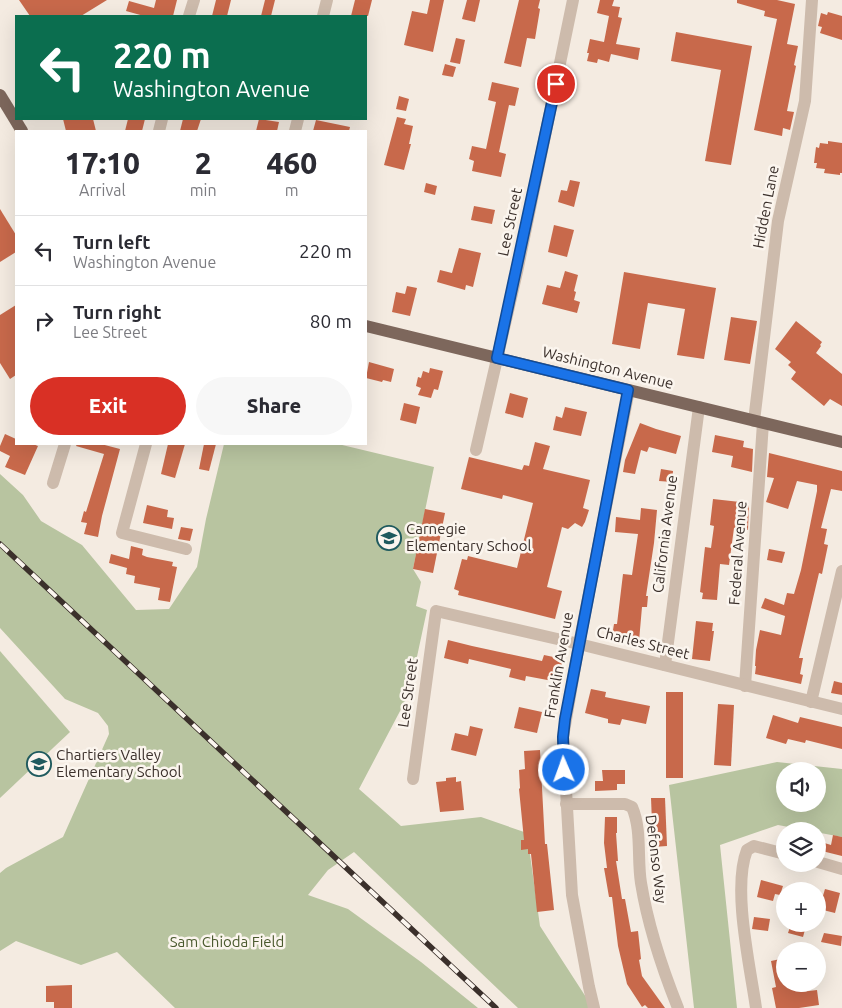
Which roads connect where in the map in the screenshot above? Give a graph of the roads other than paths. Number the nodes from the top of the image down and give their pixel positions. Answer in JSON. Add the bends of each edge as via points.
{"nodes":[{"id":1,"x":194,"y":0,"type":"edge"},
{"id":2,"x":327,"y":0,"type":"edge"},
{"id":3,"x":573,"y":0,"type":"edge"},
{"id":4,"x":812,"y":0,"type":"edge"},
{"id":5,"x":189,"y":15,"type":"edge"},
{"id":6,"x":323,"y":15,"type":"edge"},
{"id":7,"x":0,"y":95,"type":"edge"},
{"id":8,"x":15,"y":120,"type":"edge"},
{"id":9,"x":367,"y":326,"type":"edge"},
{"id":10,"x":497,"y":358,"type":"junction"},
{"id":11,"x":628,"y":390,"type":"junction"},
{"id":12,"x":699,"y":407,"type":"junction"},
{"id":13,"x":758,"y":422,"type":"junction"},
{"id":14,"x":842,"y":442,"type":"edge"},
{"id":15,"x":65,"y":445,"type":"edge"},
{"id":16,"x":146,"y":445,"type":"edge"},
{"id":17,"x":476,"y":450,"type":"dead end"},
{"id":18,"x":53,"y":483,"type":"dead end"},
{"id":19,"x":186,"y":550,"type":"dead end"},
{"id":20,"x":842,"y":571,"type":"edge"},
{"id":21,"x":436,"y":611,"type":"joint"},
{"id":22,"x":579,"y":644,"type":"junction"},
{"id":23,"x":665,"y":665,"type":"junction"},
{"id":24,"x":746,"y":686,"type":"junction"},
{"id":25,"x":811,"y":702,"type":"junction"},
{"id":26,"x":842,"y":710,"type":"edge"},
{"id":27,"x":412,"y":779,"type":"dead end"},
{"id":28,"x":566,"y":804,"type":"junction"},
{"id":29,"x":776,"y":852,"type":"edge"},
{"id":30,"x":826,"y":864,"type":"edge"},
{"id":31,"x":842,"y":868,"type":"edge"},
{"id":32,"x":594,"y":1008,"type":"edge"},
{"id":33,"x":678,"y":1008,"type":"edge"},
{"id":34,"x":756,"y":1008,"type":"edge"}],
"edges":[{"from":1,"to":5,"type":"street"},
{"from":2,"to":6,"type":"street"},
{"from":3,"to":10,"type":"street","name":"Lee Street"},
{"from":4,"to":13,"type":"street","name":"Hidden Lane","via":[[804,101],[777,231]]},
{"from":7,"to":8,"type":"main road"},
{"from":9,"to":10,"type":"main road","name":"Washington Avenue"},
{"from":10,"to":11,"type":"main road","name":"Washington Avenue"},
{"from":10,"to":17,"type":"street","name":"Lee Street"},
{"from":11,"to":12,"type":"main road","name":"Washington Avenue"},
{"from":11,"to":22,"type":"street","name":"Franklin Avenue"},
{"from":12,"to":13,"type":"main road","name":"Washington Avenue"},
{"from":12,"to":23,"type":"street","name":"California Avenue"},
{"from":13,"to":14,"type":"main road","name":"Washington Avenue"},
{"from":13,"to":24,"type":"street","name":"Federal Avenue"},
{"from":15,"to":18,"type":"street"},
{"from":16,"to":19,"type":"street","via":[[122,533]]},
{"from":20,"to":25,"type":"street"},
{"from":21,"to":22,"type":"street","name":"Charles Street"},
{"from":21,"to":27,"type":"street","name":"Lee Street"},
{"from":22,"to":23,"type":"street","name":"Charles Street"},
{"from":22,"to":28,"type":"street","name":"Franklin Avenue","via":[[563,737]]},
{"from":23,"to":24,"type":"street","name":"Charles Street"},
{"from":24,"to":25,"type":"street","name":"Charles Street"},
{"from":25,"to":26,"type":"street","name":"Charles Street"},
{"from":28,"to":32,"type":"street","name":"Franklin Avenue","via":[[572,895]]},
{"from":28,"to":33,"type":"street","name":"Defonso Way","via":[[625,804],[632,807],[637,817],[644,900]]},
{"from":29,"to":34,"type":"street","via":[[754,846],[747,850],[742,868],[745,934]]},
{"from":30,"to":31,"type":"street"}]}
